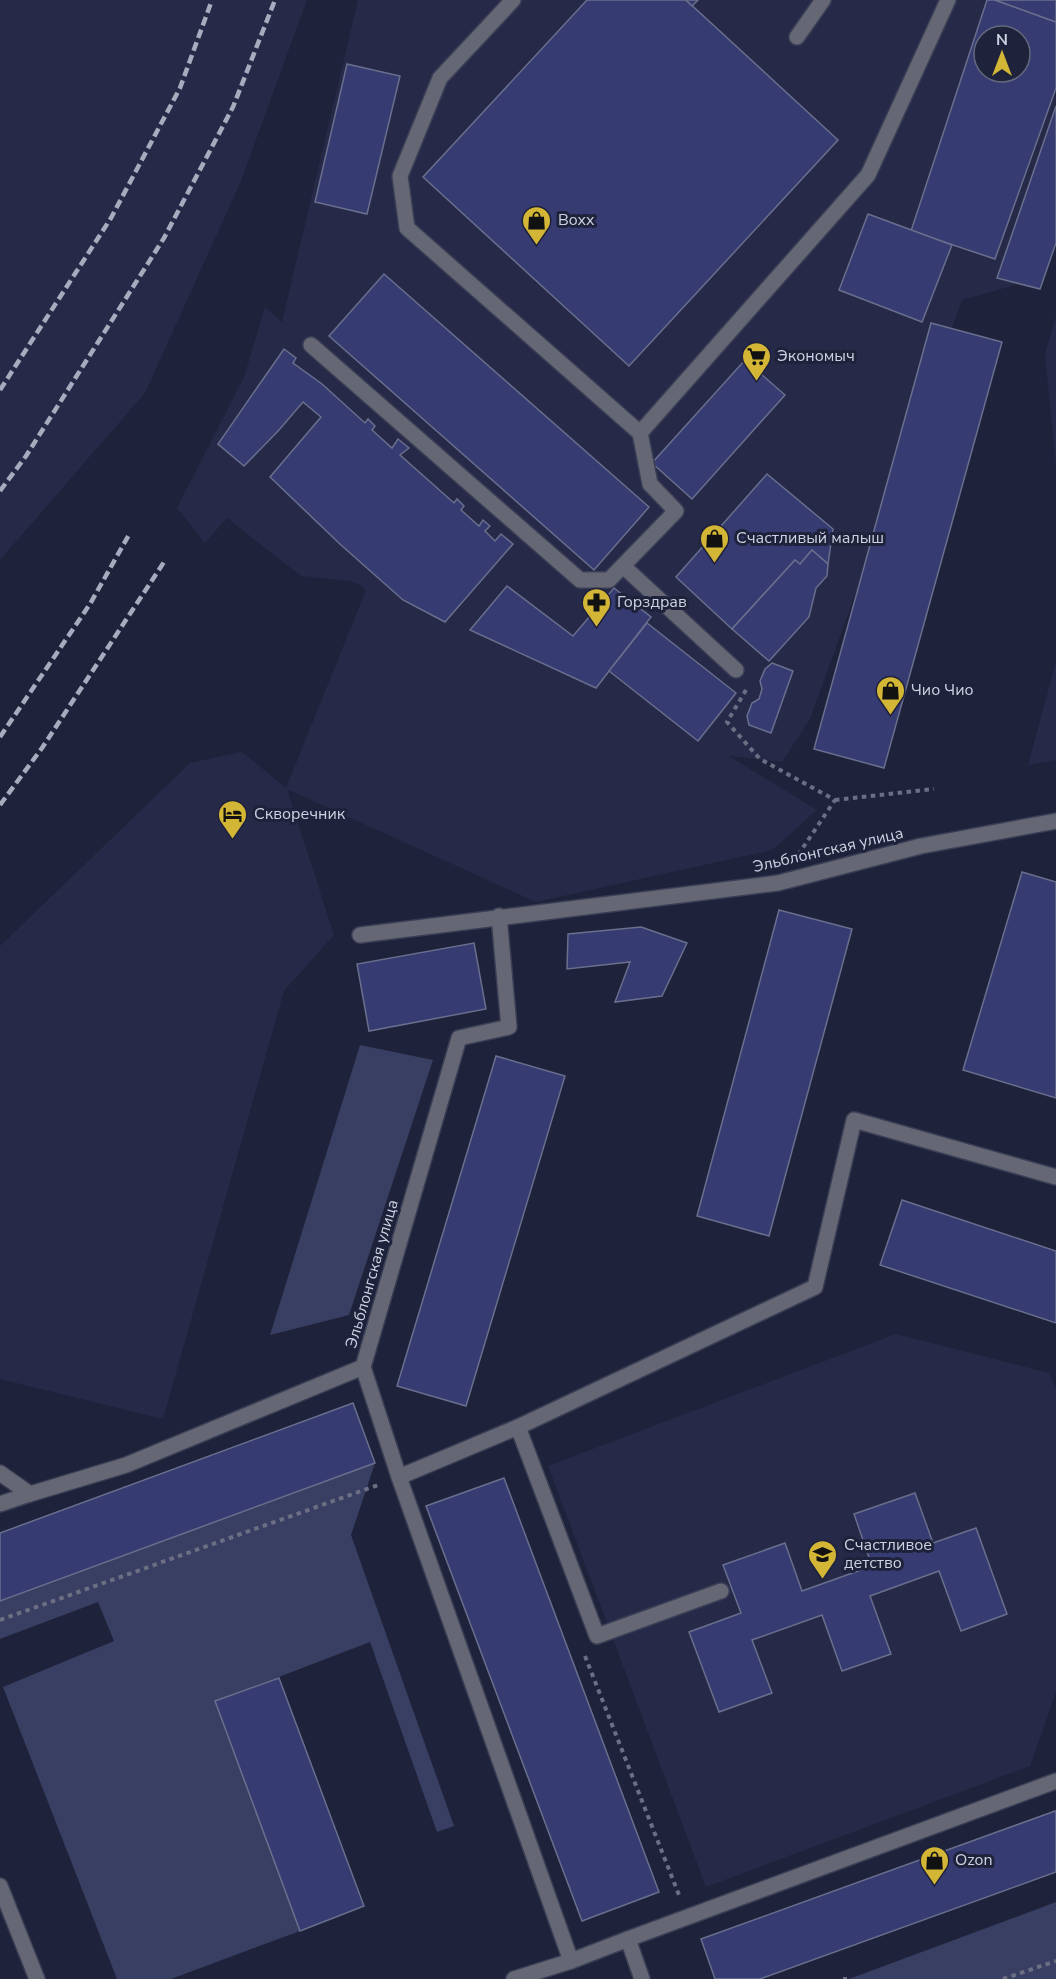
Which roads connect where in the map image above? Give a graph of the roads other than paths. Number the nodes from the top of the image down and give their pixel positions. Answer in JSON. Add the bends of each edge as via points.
{"nodes":[{"id":1,"x":513,"y":0,"type":"edge"},
{"id":2,"x":824,"y":0,"type":"edge"},
{"id":3,"x":948,"y":0,"type":"edge"},
{"id":4,"x":798,"y":37,"type":"dead end"},
{"id":5,"x":311,"y":345,"type":"dead end"},
{"id":6,"x":640,"y":433,"type":"junction"},
{"id":7,"x":623,"y":566,"type":"junction"},
{"id":8,"x":736,"y":670,"type":"road end"},
{"id":9,"x":1056,"y":821,"type":"edge"},
{"id":10,"x":499,"y":916,"type":"junction"},
{"id":11,"x":360,"y":935,"type":"dead end"},
{"id":12,"x":1056,"y":1177,"type":"edge"},
{"id":13,"x":363,"y":1367,"type":"junction"},
{"id":14,"x":518,"y":1427,"type":"junction"},
{"id":15,"x":0,"y":1473,"type":"edge"},
{"id":16,"x":399,"y":1477,"type":"junction"},
{"id":17,"x":30,"y":1494,"type":"junction"},
{"id":18,"x":0,"y":1504,"type":"edge"},
{"id":19,"x":721,"y":1592,"type":"dead end"},
{"id":20,"x":1056,"y":1781,"type":"edge"},
{"id":21,"x":0,"y":1886,"type":"edge"},
{"id":22,"x":628,"y":1939,"type":"junction"},
{"id":23,"x":571,"y":1961,"type":"junction"},
{"id":24,"x":37,"y":1979,"type":"edge"},
{"id":25,"x":514,"y":1979,"type":"edge"},
{"id":26,"x":642,"y":1979,"type":"edge"}],
"edges":[{"from":1,"to":6,"type":"street","via":[[440,78],[400,176],[407,228]]},
{"from":2,"to":4,"type":"street"},
{"from":3,"to":6,"type":"street","via":[[868,175]]},
{"from":5,"to":7,"type":"street","via":[[580,580],[609,580]]},
{"from":6,"to":7,"type":"street","via":[[650,484],[676,511]]},
{"from":7,"to":8,"type":"street"},
{"from":9,"to":10,"type":"street","name":"Эльблонгская улица","via":[[921,846],[778,883]]},
{"from":10,"to":11,"type":"street","name":"Эльблонгская улица"},
{"from":10,"to":13,"type":"street","name":"Эльблонгская улица","via":[[509,1027],[459,1038]]},
{"from":12,"to":14,"type":"street","via":[[854,1120],[816,1287]]},
{"from":13,"to":16,"type":"street"},
{"from":13,"to":17,"type":"street","name":"Эльблонгская улица","via":[[126,1465]]},
{"from":14,"to":16,"type":"street"},
{"from":14,"to":19,"type":"street","via":[[597,1636]]},
{"from":15,"to":17,"type":"street"},
{"from":16,"to":23,"type":"street"},
{"from":17,"to":18,"type":"street","name":"Эльблонгская улица"},
{"from":20,"to":22,"type":"street"},
{"from":21,"to":24,"type":"street"},
{"from":22,"to":23,"type":"street"},
{"from":22,"to":26,"type":"street"},
{"from":23,"to":25,"type":"street"}]}
